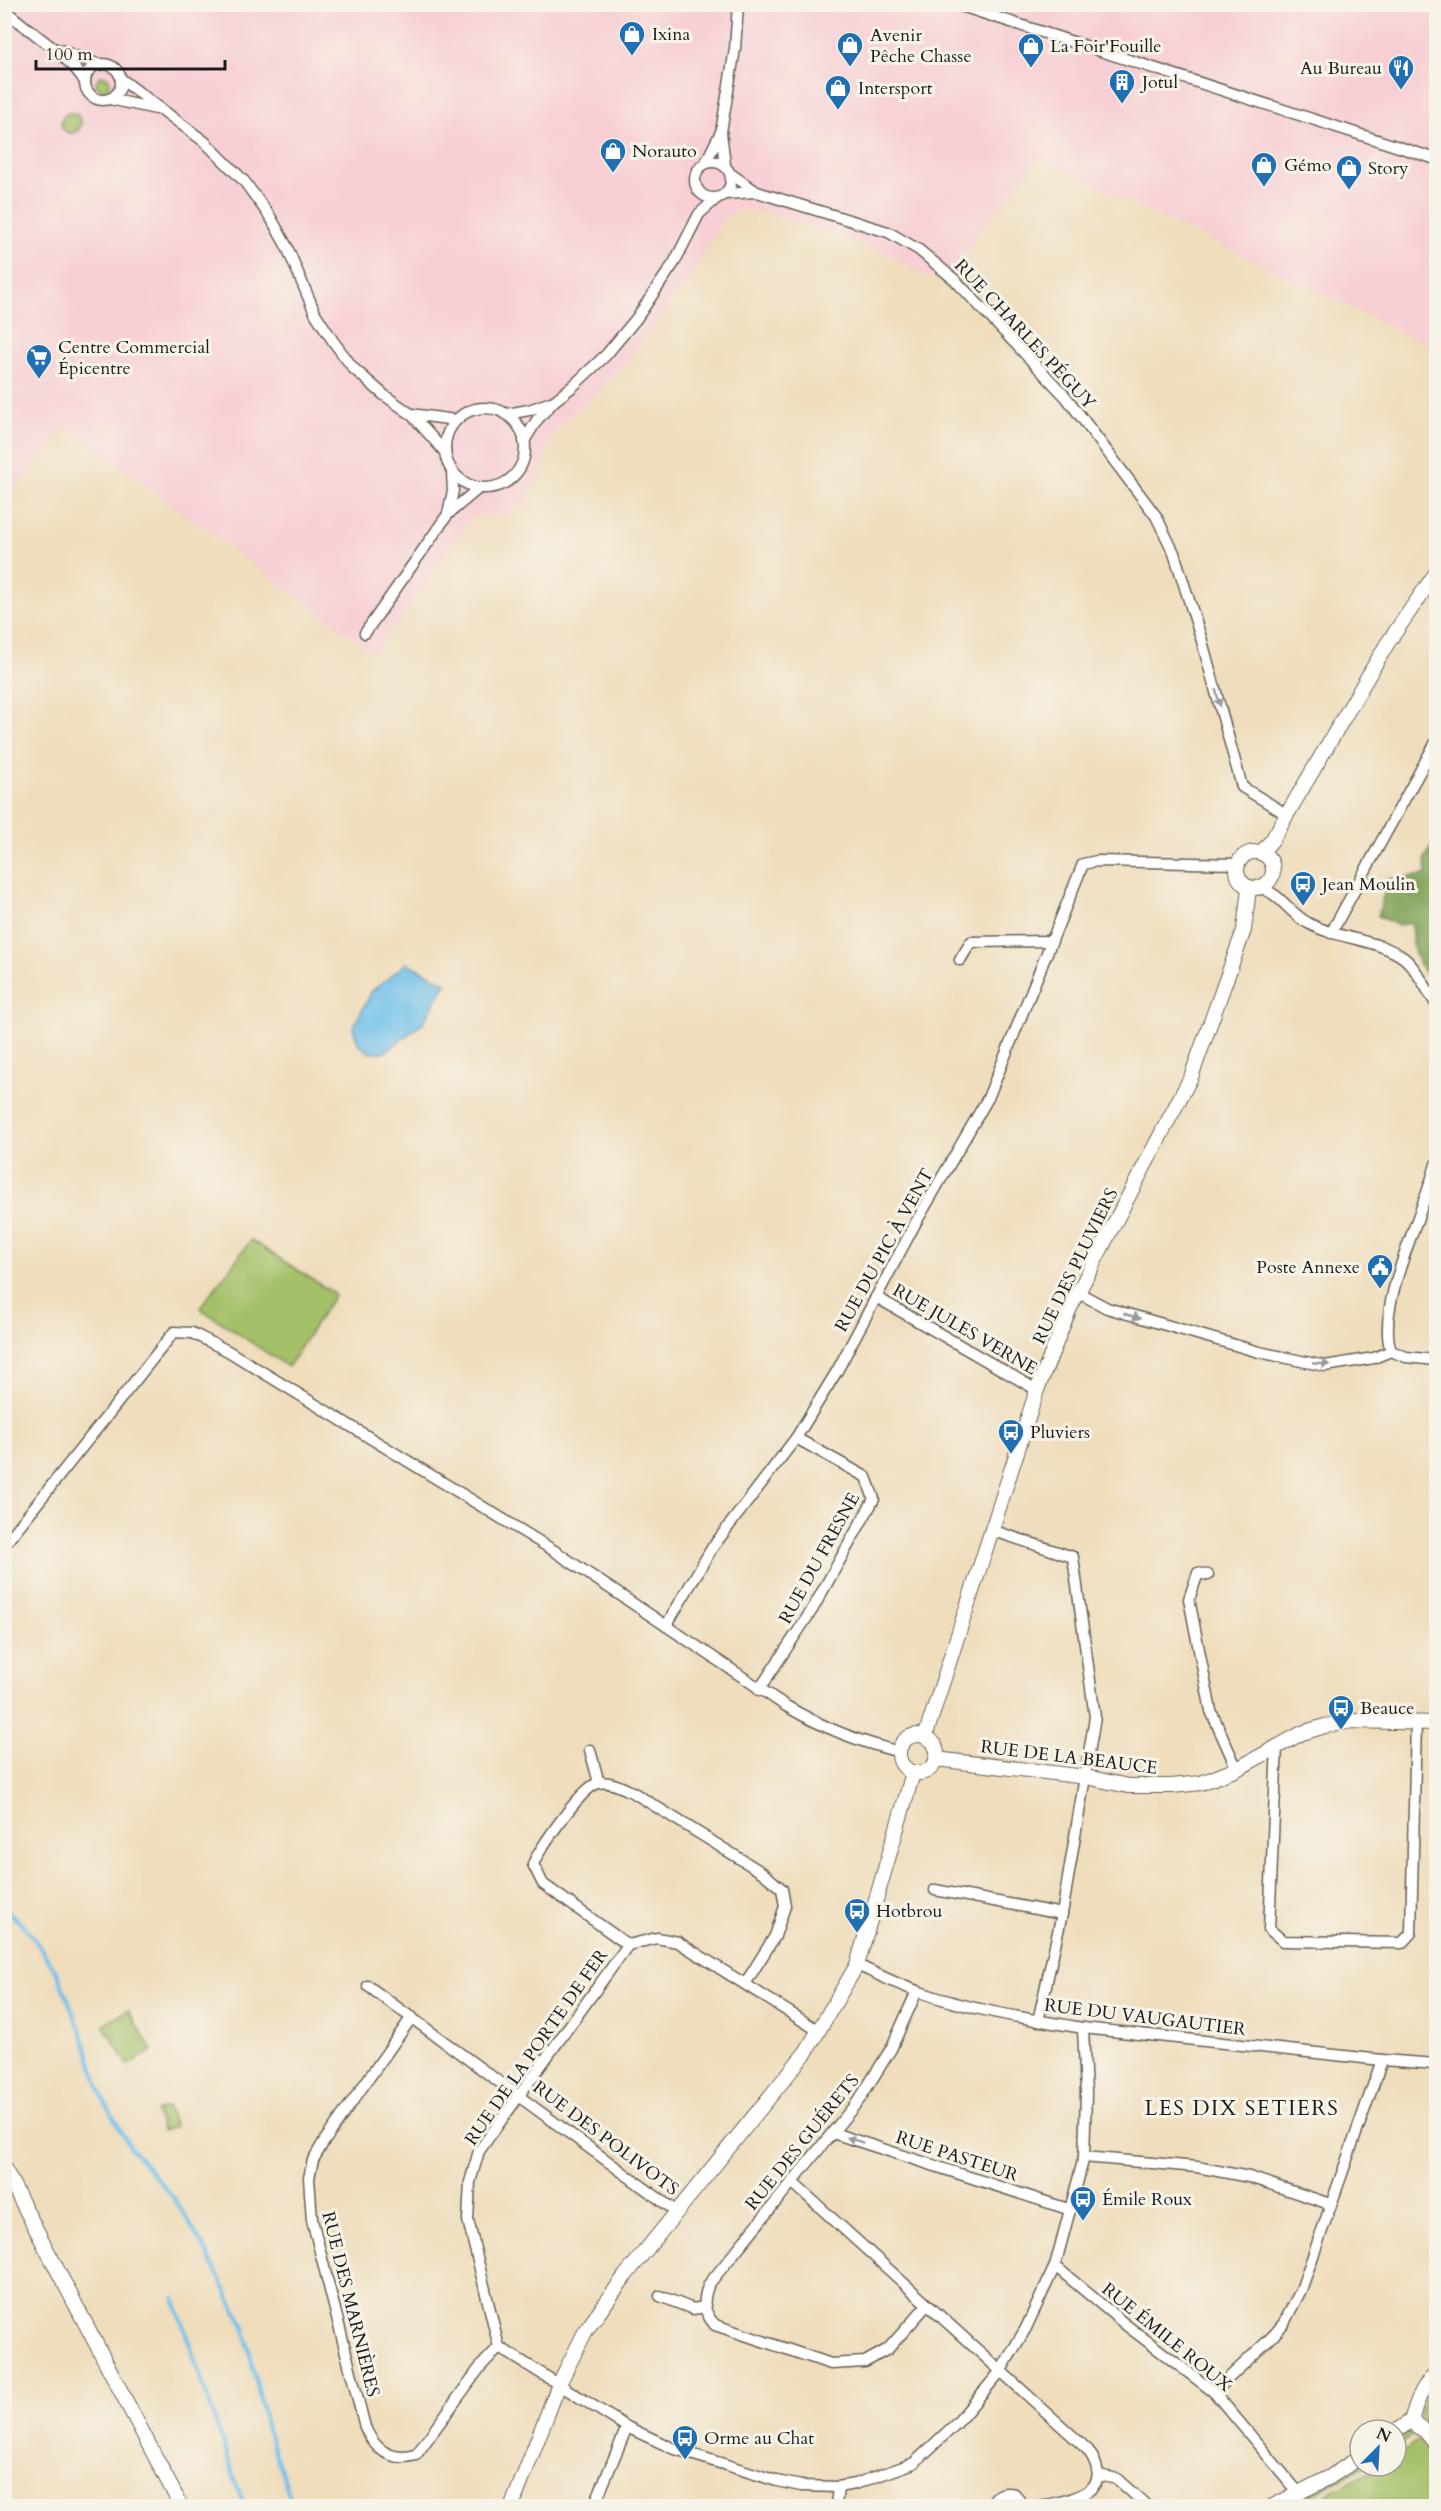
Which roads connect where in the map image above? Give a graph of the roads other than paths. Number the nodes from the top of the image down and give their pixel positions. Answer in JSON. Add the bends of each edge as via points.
{"nodes":[{"id":1,"x":729,"y":4,"type":"edge"},
{"id":2,"x":738,"y":4,"type":"edge"},
{"id":3,"x":954,"y":4,"type":"edge"},
{"id":4,"x":4,"y":9,"type":"edge"},
{"id":5,"x":4,"y":19,"type":"edge"},
{"id":6,"x":736,"y":22,"type":"junction"},
{"id":7,"x":21,"y":25,"type":"junction"},
{"id":8,"x":51,"y":47,"type":"junction"},
{"id":9,"x":100,"y":65,"type":"junction"},
{"id":10,"x":121,"y":79,"type":"junction"},
{"id":11,"x":85,"y":82,"type":"junction"},
{"id":12,"x":110,"y":99,"type":"junction"},
{"id":13,"x":165,"y":112,"type":"junction"},
{"id":14,"x":722,"y":132,"type":"junction"},
{"id":15,"x":1437,"y":159,"type":"edge"},
{"id":16,"x":706,"y":162,"type":"junction"},
{"id":17,"x":728,"y":170,"type":"junction"},
{"id":18,"x":696,"y":188,"type":"junction"},
{"id":19,"x":757,"y":192,"type":"junction"},
{"id":20,"x":721,"y":196,"type":"junction"},
{"id":21,"x":699,"y":214,"type":"junction"},
{"id":22,"x":554,"y":401,"type":"junction"},
{"id":23,"x":411,"y":414,"type":"junction"},
{"id":24,"x":507,"y":414,"type":"junction"},
{"id":25,"x":455,"y":420,"type":"junction"},
{"id":26,"x":525,"y":441,"type":"junction"},
{"id":27,"x":444,"y":451,"type":"junction"},
{"id":28,"x":452,"y":472,"type":"junction"},
{"id":29,"x":479,"y":488,"type":"junction"},
{"id":30,"x":448,"y":514,"type":"junction"},
{"id":31,"x":1437,"y":573,"type":"edge"},
{"id":32,"x":365,"y":633,"type":"dead end"},
{"id":33,"x":1437,"y":742,"type":"edge"},
{"id":34,"x":1286,"y":814,"type":"junction"},
{"id":35,"x":1261,"y":853,"type":"junction"},
{"id":36,"x":1237,"y":864,"type":"junction"},
{"id":37,"x":1255,"y":888,"type":"junction"},
{"id":38,"x":1331,"y":933,"type":"junction"},
{"id":39,"x":1052,"y":941,"type":"junction"},
{"id":40,"x":960,"y":960,"type":"dead end"},
{"id":41,"x":1437,"y":1004,"type":"edge"},
{"id":42,"x":1437,"y":1164,"type":"edge"},
{"id":43,"x":1079,"y":1293,"type":"junction"},
{"id":44,"x":876,"y":1297,"type":"junction"},
{"id":45,"x":1391,"y":1351,"type":"junction"},
{"id":46,"x":1437,"y":1360,"type":"edge"},
{"id":47,"x":1037,"y":1390,"type":"junction"},
{"id":48,"x":795,"y":1438,"type":"junction"},
{"id":49,"x":991,"y":1530,"type":"junction"},
{"id":50,"x":4,"y":1545,"type":"edge"},
{"id":51,"x":1208,"y":1575,"type":"dead end"},
{"id":52,"x":666,"y":1626,"type":"junction"},
{"id":53,"x":759,"y":1690,"type":"junction"},
{"id":54,"x":1416,"y":1721,"type":"junction"},
{"id":55,"x":1437,"y":1723,"type":"edge"},
{"id":56,"x":925,"y":1737,"type":"junction"},
{"id":57,"x":1277,"y":1745,"type":"junction"},
{"id":58,"x":590,"y":1750,"type":"dead end"},
{"id":59,"x":900,"y":1752,"type":"junction"},
{"id":60,"x":936,"y":1759,"type":"junction"},
{"id":61,"x":1237,"y":1769,"type":"junction"},
{"id":62,"x":913,"y":1773,"type":"junction"},
{"id":63,"x":1086,"y":1777,"type":"junction"},
{"id":64,"x":599,"y":1783,"type":"junction"},
{"id":65,"x":935,"y":1890,"type":"dead end"},
{"id":66,"x":1062,"y":1914,"type":"junction"},
{"id":67,"x":628,"y":1945,"type":"junction"},
{"id":68,"x":857,"y":1965,"type":"junction"},
{"id":69,"x":745,"y":1984,"type":"junction"},
{"id":70,"x":368,"y":1986,"type":"dead end"},
{"id":71,"x":917,"y":1991,"type":"junction"},
{"id":72,"x":412,"y":2018,"type":"junction"},
{"id":73,"x":1038,"y":2021,"type":"junction"},
{"id":74,"x":1083,"y":2028,"type":"junction"},
{"id":75,"x":819,"y":2031,"type":"junction"},
{"id":76,"x":1382,"y":2060,"type":"junction"},
{"id":77,"x":1437,"y":2064,"type":"edge"},
{"id":78,"x":518,"y":2094,"type":"junction"},
{"id":79,"x":833,"y":2133,"type":"junction"},
{"id":80,"x":1084,"y":2157,"type":"junction"},
{"id":81,"x":4,"y":2168,"type":"edge"},
{"id":82,"x":792,"y":2182,"type":"junction"},
{"id":83,"x":1330,"y":2204,"type":"junction"},
{"id":84,"x":1071,"y":2210,"type":"junction"},
{"id":85,"x":677,"y":2212,"type":"junction"},
{"id":86,"x":1055,"y":2266,"type":"junction"},
{"id":87,"x":660,"y":2296,"type":"dead end"},
{"id":88,"x":927,"y":2305,"type":"junction"},
{"id":89,"x":705,"y":2307,"type":"junction"},
{"id":90,"x":499,"y":2347,"type":"junction"},
{"id":91,"x":1000,"y":2372,"type":"junction"},
{"id":92,"x":1437,"y":2373,"type":"edge"},
{"id":93,"x":559,"y":2384,"type":"junction"},
{"id":94,"x":1214,"y":2392,"type":"junction"},
{"id":95,"x":1411,"y":2421,"type":"junction"},
{"id":96,"x":1408,"y":2423,"type":"edge"},
{"id":97,"x":627,"y":2427,"type":"junction"},
{"id":98,"x":1437,"y":2444,"type":"edge"},
{"id":99,"x":1348,"y":2465,"type":"edge"},
{"id":100,"x":1099,"y":2475,"type":"junction"},
{"id":101,"x":838,"y":2487,"type":"junction"},
{"id":102,"x":1299,"y":2493,"type":"junction"},
{"id":103,"x":178,"y":2504,"type":"edge"},
{"id":104,"x":1146,"y":2505,"type":"dead end"},
{"id":105,"x":512,"y":2506,"type":"edge"},
{"id":106,"x":594,"y":2506,"type":"edge"},
{"id":107,"x":836,"y":2506,"type":"edge"},
{"id":108,"x":991,"y":2506,"type":"edge"},
{"id":109,"x":1023,"y":2506,"type":"edge"},
{"id":110,"x":1042,"y":2506,"type":"edge"},
{"id":111,"x":1273,"y":2506,"type":"edge"}],
"edges":[{"from":1,"to":6,"type":"street"},
{"from":2,"to":6,"type":"street"},
{"from":3,"to":15,"type":"street"},
{"from":4,"to":7,"type":"street"},
{"from":5,"to":7,"type":"street"},
{"from":6,"to":14,"type":"street"},
{"from":7,"to":8,"type":"street"},
{"from":8,"to":9,"type":"street"},
{"from":8,"to":11,"type":"street"},
{"from":9,"to":10,"type":"street","via":[[110,65]]},
{"from":9,"to":11,"type":"street","via":[[89,72]]},
{"from":10,"to":12,"type":"street","via":[[119,91]]},
{"from":10,"to":13,"type":"street"},
{"from":11,"to":12,"type":"street","via":[[93,97]]},
{"from":12,"to":13,"type":"street"},
{"from":13,"to":23,"type":"street","via":[[210,146],[244,181],[276,227],[315,313],[333,341],[363,377]]},
{"from":14,"to":16,"type":"street"},
{"from":14,"to":17,"type":"street"},
{"from":16,"to":17,"type":"street","via":[[716,161]]},
{"from":16,"to":18,"type":"street","via":[[696,174]]},
{"from":17,"to":19,"type":"street","name":"RUE CHARLES PÉGUY"},
{"from":17,"to":20,"type":"street","via":[[731,183]]},
{"from":18,"to":20,"type":"street","via":[[703,195]]},
{"from":18,"to":21,"type":"street"},
{"from":19,"to":20,"type":"street","name":"RUE CHARLES PÉGUY"},
{"from":19,"to":34,"type":"street","name":"RUE CHARLES PÉGUY","one_way":true,"via":[[888,232],[919,250],[955,280],[1066,397],[1156,516],[1174,553],[1203,641],[1242,788]]},
{"from":20,"to":21,"type":"street"},
{"from":21,"to":22,"type":"street","via":[[674,263],[636,320],[606,355]]},
{"from":22,"to":24,"type":"street"},
{"from":22,"to":26,"type":"street"},
{"from":23,"to":25,"type":"street"},
{"from":23,"to":27,"type":"street"},
{"from":24,"to":25,"type":"street","via":[[485,407]]},
{"from":24,"to":26,"type":"street"},
{"from":25,"to":27,"type":"street"},
{"from":26,"to":29,"type":"street","via":[[522,462],[511,478],[496,486]]},
{"from":27,"to":28,"type":"street"},
{"from":28,"to":29,"type":"street","via":[[459,480]]},
{"from":28,"to":30,"type":"street"},
{"from":29,"to":30,"type":"street"},
{"from":30,"to":32,"type":"street"},
{"from":31,"to":34,"type":"street","via":[[1387,644]]},
{"from":33,"to":38,"type":"street"},
{"from":34,"to":35,"type":"street"},
{"from":35,"to":36,"type":"street","via":[[1244,855]]},
{"from":35,"to":37,"type":"street","via":[[1270,860],[1273,871],[1269,882]]},
{"from":36,"to":37,"type":"street","via":[[1240,881]]},
{"from":36,"to":39,"type":"street","name":"RUE DU PIC À VENT","via":[[1083,864]]},
{"from":37,"to":38,"type":"street","via":[[1272,891],[1297,916]]},
{"from":37,"to":43,"type":"street","name":"RUE DES PLUVIERS","via":[[1244,930],[1191,1077]]},
{"from":38,"to":41,"type":"street","via":[[1389,950],[1405,959]]},
{"from":39,"to":40,"type":"street","via":[[971,942]]},
{"from":39,"to":44,"type":"street","name":"RUE DU PIC À VENT","via":[[988,1098]]},
{"from":42,"to":45,"type":"street","via":[[1393,1295],[1387,1340]]},
{"from":43,"to":45,"type":"street","one_way":true,"via":[[1107,1308],[1258,1352],[1314,1364],[1326,1366],[1374,1358]]},
{"from":43,"to":47,"type":"street","name":"RUE DES PLUVIERS"},
{"from":44,"to":47,"type":"street","name":"RUE JULES VERNE"},
{"from":44,"to":48,"type":"street","name":"RUE DU PIC À VENT","via":[[837,1371]]},
{"from":45,"to":46,"type":"street","via":[[1406,1357]]},
{"from":47,"to":49,"type":"street","name":"RUE DES PLUVIERS"},
{"from":48,"to":52,"type":"street","name":"RUE DU PIC À VENT","via":[[712,1548]]},
{"from":48,"to":53,"type":"street","name":"RUE DU FRESNE","via":[[866,1477],[874,1499],[812,1610]]},
{"from":49,"to":56,"type":"street","name":"RUE DES PLUVIERS"},
{"from":49,"to":63,"type":"street","via":[[1073,1557],[1095,1717]]},
{"from":50,"to":52,"type":"street","via":[[174,1332],[192,1333],[228,1351],[553,1550]]},
{"from":51,"to":61,"type":"street","via":[[1198,1573],[1189,1599],[1211,1711]]},
{"from":52,"to":53,"type":"street"},
{"from":53,"to":59,"type":"street","via":[[824,1727],[866,1744]]},
{"from":54,"to":55,"type":"street","name":"RUE DE LA BEAUCE"},
{"from":54,"to":57,"type":"street","name":"RUE DE LA BEAUCE","via":[[1352,1721],[1302,1733]]},
{"from":54,"to":57,"type":"street","via":[[1411,1933],[1402,1943],[1283,1941],[1269,1929]]},
{"from":56,"to":59,"type":"street","via":[[907,1739]]},
{"from":56,"to":60,"type":"street","via":[[935,1745]]},
{"from":57,"to":61,"type":"street","name":"RUE DE LA BEAUCE"},
{"from":58,"to":64,"type":"street"},
{"from":59,"to":62,"type":"street","via":[[903,1766]]},
{"from":60,"to":62,"type":"street","via":[[926,1772]]},
{"from":60,"to":63,"type":"street","name":"RUE DE LA BEAUCE"},
{"from":61,"to":63,"type":"street","name":"RUE DE LA BEAUCE","via":[[1201,1783],[1172,1786],[1128,1786]]},
{"from":62,"to":68,"type":"street"},
{"from":63,"to":66,"type":"street"},
{"from":64,"to":67,"type":"street","via":[[585,1791],[533,1864],[543,1884]]},
{"from":64,"to":69,"type":"street","via":[[634,1793],[763,1873],[782,1889],[785,1906],[775,1936]]},
{"from":65,"to":66,"type":"street"},
{"from":66,"to":73,"type":"street"},
{"from":67,"to":69,"type":"street","name":"RUE DE LA PORTE DE FER","via":[[657,1938],[678,1942]]},
{"from":67,"to":78,"type":"street","name":"RUE DE LA PORTE DE FER"},
{"from":68,"to":71,"type":"street","name":"RUE DU VAUGAUTIER"},
{"from":68,"to":75,"type":"street"},
{"from":69,"to":75,"type":"street","name":"RUE DE LA PORTE DE FER"},
{"from":70,"to":72,"type":"street","name":"RUE DES POLIVOTS"},
{"from":71,"to":73,"type":"street","name":"RUE DU VAUGAUTIER"},
{"from":71,"to":79,"type":"street","name":"RUE DES GUÉRETS","via":[[891,2049]]},
{"from":72,"to":78,"type":"street","name":"RUE DES POLIVOTS"},
{"from":72,"to":90,"type":"street","name":"RUE DES MARNIÈRES","via":[[323,2143],[309,2178],[312,2220],[371,2442],[396,2457],[416,2455]]},
{"from":73,"to":74,"type":"street","name":"RUE DU VAUGAUTIER"},
{"from":74,"to":76,"type":"street","name":"RUE DU VAUGAUTIER"},
{"from":74,"to":80,"type":"street"},
{"from":75,"to":85,"type":"street"},
{"from":76,"to":77,"type":"street","name":"RUE DU VAUGAUTIER"},
{"from":76,"to":83,"type":"street"},
{"from":78,"to":85,"type":"street","name":"RUE DES POLIVOTS"},
{"from":78,"to":90,"type":"street","name":"RUE DE LA PORTE DE FER","via":[[479,2151],[470,2182],[468,2220]]},
{"from":79,"to":82,"type":"street","name":"RUE DES GUÉRETS"},
{"from":84,"to":79,"type":"street","name":"RUE PASTEUR","one_way":true},
{"from":80,"to":83,"type":"street","via":[[1197,2167],[1249,2177]]},
{"from":80,"to":84,"type":"street"},
{"from":81,"to":103,"type":"street"},
{"from":82,"to":88,"type":"street"},
{"from":82,"to":89,"type":"street","name":"RUE DES GUÉRETS","via":[[709,2284]]},
{"from":83,"to":94,"type":"street","via":[[1301,2290],[1284,2323]]},
{"from":84,"to":86,"type":"street"},
{"from":85,"to":93,"type":"street","via":[[585,2332]]},
{"from":86,"to":91,"type":"street"},
{"from":86,"to":94,"type":"street","name":"RUE ÉMILE ROUX"},
{"from":87,"to":89,"type":"street","via":[[693,2309]]},
{"from":88,"to":89,"type":"street","via":[[888,2349],[865,2362],[831,2364],[715,2325]]},
{"from":88,"to":91,"type":"street"},
{"from":90,"to":93,"type":"street"},
{"from":91,"to":100,"type":"street","via":[[1088,2450]]},
{"from":91,"to":101,"type":"street","via":[[957,2423],[914,2463]]},
{"from":92,"to":95,"type":"street","via":[[1429,2379]]},
{"from":93,"to":97,"type":"street"},
{"from":93,"to":105,"type":"street"},
{"from":94,"to":102,"type":"street","name":"RUE ÉMILE ROUX"},
{"from":95,"to":96,"type":"street"},
{"from":95,"to":98,"type":"street"},
{"from":97,"to":101,"type":"street","via":[[672,2448],[777,2481]]},
{"from":97,"to":106,"type":"street"},
{"from":99,"to":102,"type":"street"},
{"from":100,"to":104,"type":"street","via":[[1117,2479]]},
{"from":100,"to":110,"type":"street","via":[[1092,2490]]},
{"from":101,"to":107,"type":"street"},
{"from":102,"to":111,"type":"street"},
{"from":108,"to":109,"type":"street","via":[[1004,2493],[1015,2494]]}]}
